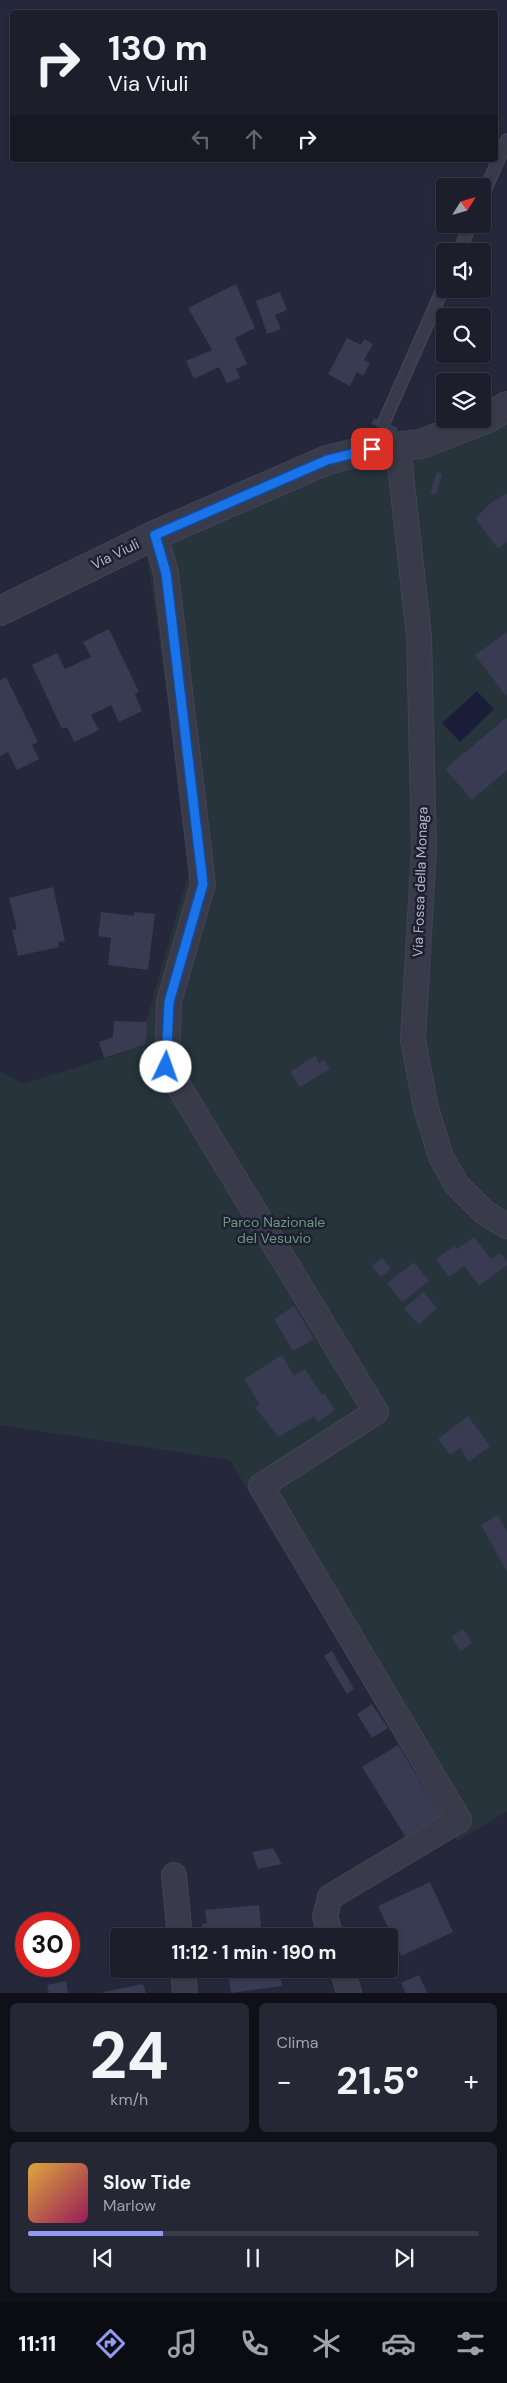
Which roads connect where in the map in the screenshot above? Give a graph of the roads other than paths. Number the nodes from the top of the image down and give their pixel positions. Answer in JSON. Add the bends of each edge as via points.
{"nodes":[{"id":1,"x":507,"y":140,"type":"edge"},
{"id":2,"x":498,"y":161,"type":"edge"},
{"id":3,"x":497,"y":162,"type":"edge"},
{"id":4,"x":490,"y":178,"type":"edge"},
{"id":5,"x":439,"y":298,"type":"edge"},
{"id":6,"x":507,"y":406,"type":"edge"},
{"id":7,"x":384,"y":437,"type":"junction"},
{"id":8,"x":155,"y":535,"type":"junction"},
{"id":9,"x":0,"y":611,"type":"edge"},
{"id":10,"x":507,"y":1226,"type":"edge"},
{"id":11,"x":174,"y":1875,"type":"dead end"},
{"id":12,"x":179,"y":1928,"type":"edge"},
{"id":13,"x":328,"y":1928,"type":"edge"},
{"id":14,"x":184,"y":1978,"type":"edge"},
{"id":15,"x":345,"y":1978,"type":"edge"},
{"id":16,"x":185,"y":1993,"type":"edge"},
{"id":17,"x":349,"y":1993,"type":"edge"}],
"edges":[{"from":1,"to":2,"type":"lane"},
{"from":3,"to":4,"type":"lane"},
{"from":5,"to":7,"type":"lane"},
{"from":6,"to":7,"type":"street","name":"Via Viuli","via":[[488,418],[421,444]]},
{"from":7,"to":8,"type":"street","name":"Via Viuli"},
{"from":7,"to":10,"type":"street","name":"Via Fossa della Monaga","via":[[419,636],[424,848],[413,1040],[426,1108],[441,1157],[457,1185],[485,1214]]},
{"from":8,"to":9,"type":"street","name":"Via Viuli"},
{"from":8,"to":13,"type":"street","via":[[166,573],[203,884],[169,1002],[166,1067],[376,1412],[261,1486],[459,1820],[330,1897],[325,1917]]},
{"from":11,"to":12,"type":"street"},
{"from":14,"to":16,"type":"street"},
{"from":15,"to":17,"type":"street"}]}
